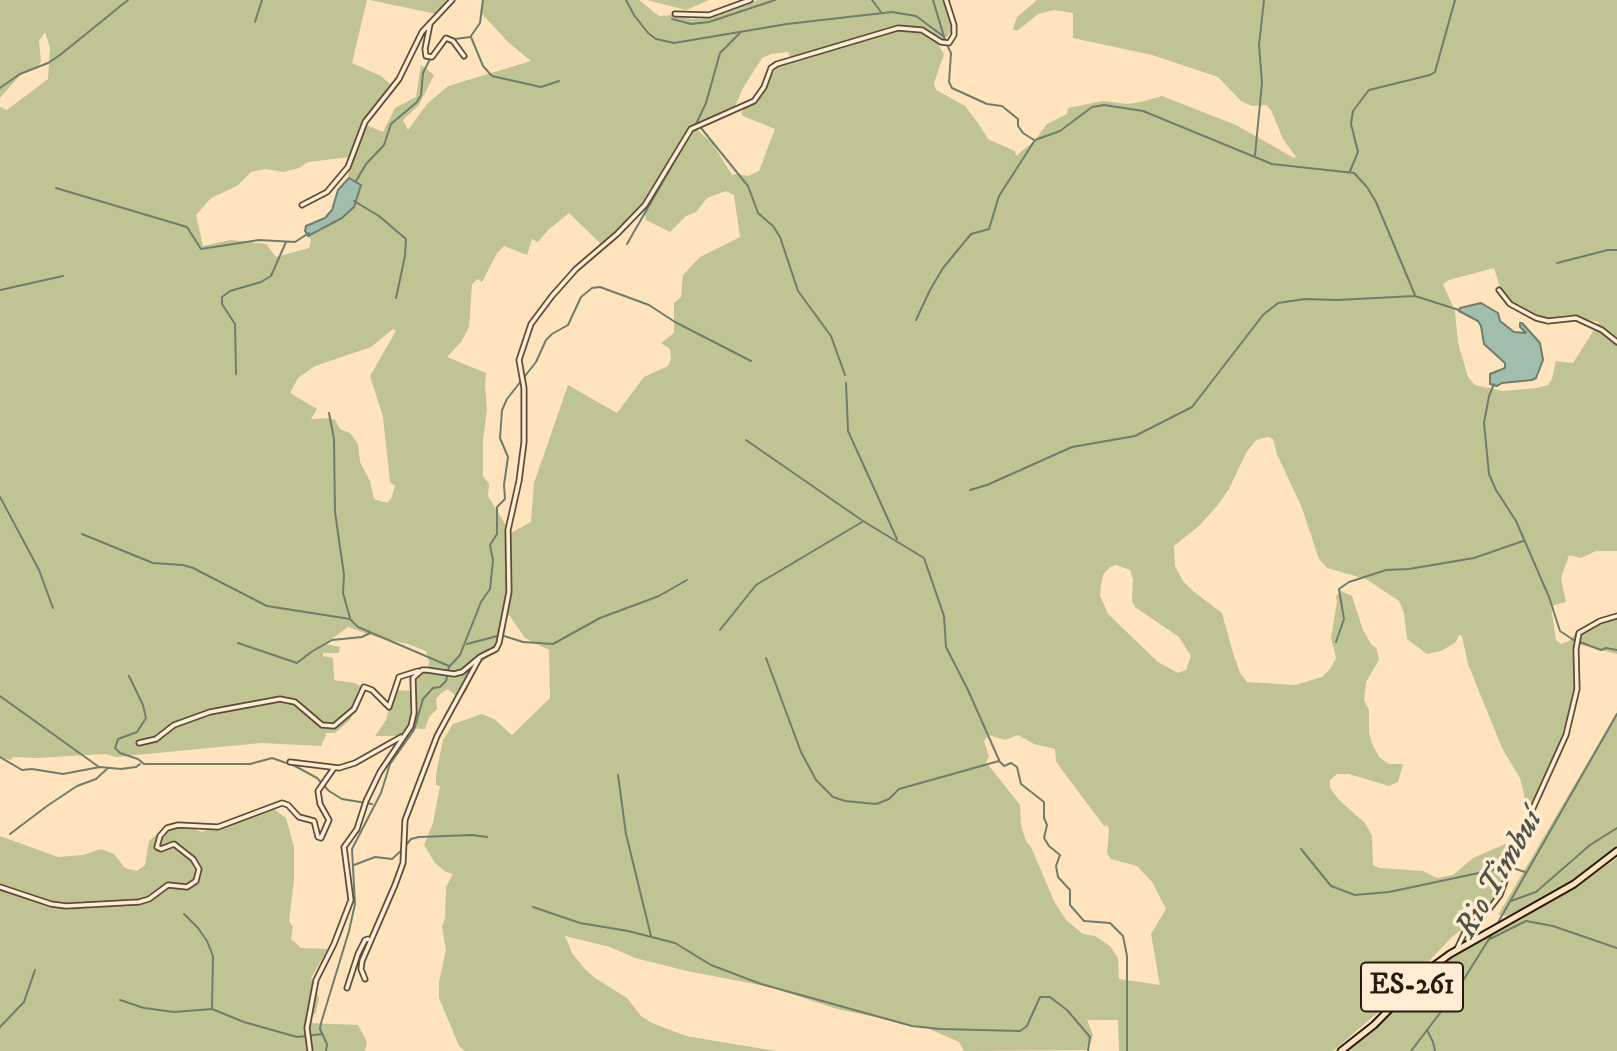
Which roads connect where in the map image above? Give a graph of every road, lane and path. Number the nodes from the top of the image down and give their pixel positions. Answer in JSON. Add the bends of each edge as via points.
{"nodes":[{"id":1,"x":452,"y":0,"type":"edge"},
{"id":2,"x":750,"y":0,"type":"edge"},
{"id":3,"x":946,"y":0,"type":"edge"},
{"id":4,"x":675,"y":14,"type":"dead end"},
{"id":5,"x":430,"y":22,"type":"junction"},
{"id":6,"x":464,"y":56,"type":"dead end"},
{"id":7,"x":302,"y":205,"type":"dead end"},
{"id":8,"x":1499,"y":290,"type":"dead end"},
{"id":9,"x":1617,"y":342,"type":"edge"},
{"id":10,"x":1617,"y":616,"type":"edge"},
{"id":11,"x":480,"y":657,"type":"junction"},
{"id":12,"x":422,"y":670,"type":"junction"},
{"id":13,"x":403,"y":736,"type":"junction"},
{"id":14,"x":139,"y":743,"type":"dead end"},
{"id":15,"x":290,"y":762,"type":"dead end"},
{"id":16,"x":334,"y":768,"type":"junction"},
{"id":17,"x":1617,"y":851,"type":"edge"},
{"id":18,"x":0,"y":887,"type":"edge"},
{"id":19,"x":370,"y":938,"type":"junction"},
{"id":20,"x":1457,"y":950,"type":"junction"},
{"id":21,"x":365,"y":979,"type":"dead end"},
{"id":22,"x":347,"y":988,"type":"dead end"},
{"id":23,"x":310,"y":1051,"type":"edge"},
{"id":24,"x":1341,"y":1051,"type":"edge"}],
"edges":[{"from":1,"to":5,"type":"street"},
{"from":2,"to":4,"type":"street","via":[[709,15]]},
{"from":3,"to":11,"type":"street","via":[[954,25],[949,43],[922,30],[898,28],[774,65],[754,101],[689,131],[645,205],[576,269],[539,311],[519,360],[524,442],[508,530],[507,608],[498,645]]},
{"from":5,"to":6,"type":"street","via":[[426,56],[432,57],[446,38]]},
{"from":5,"to":7,"type":"street","via":[[399,79],[365,122],[348,167],[327,192]]},
{"from":8,"to":9,"type":"street","via":[[1510,303],[1536,318],[1576,318]]},
{"from":10,"to":20,"type":"street","via":[[1579,633],[1577,689],[1566,734],[1500,895],[1465,932]]},
{"from":11,"to":12,"type":"street","via":[[457,674]]},
{"from":11,"to":19,"type":"street","via":[[427,761],[405,820],[403,863],[396,885]]},
{"from":12,"to":13,"type":"street","via":[[413,678],[413,718]]},
{"from":12,"to":14,"type":"street","via":[[400,676],[390,707],[364,687],[354,709],[331,726],[322,725],[295,702],[280,699],[210,712]]},
{"from":13,"to":16,"type":"street","via":[[355,763]]},
{"from":13,"to":23,"type":"street","via":[[375,781],[357,829],[344,847],[351,900],[315,981],[307,1033]]},
{"from":15,"to":16,"type":"street"},
{"from":16,"to":18,"type":"street","via":[[318,792],[329,820],[321,838],[314,821],[299,817],[282,803],[225,825],[167,828],[157,847],[174,844],[199,869],[198,878],[187,887],[169,885],[139,902],[66,906]]},
{"from":17,"to":20,"type":"main road","number":"ES-261","via":[[1574,884]]},
{"from":19,"to":21,"type":"street","via":[[361,969]]},
{"from":19,"to":22,"type":"street","via":[[358,954]]},
{"from":20,"to":24,"type":"main road","number":"ES-261"}]}
